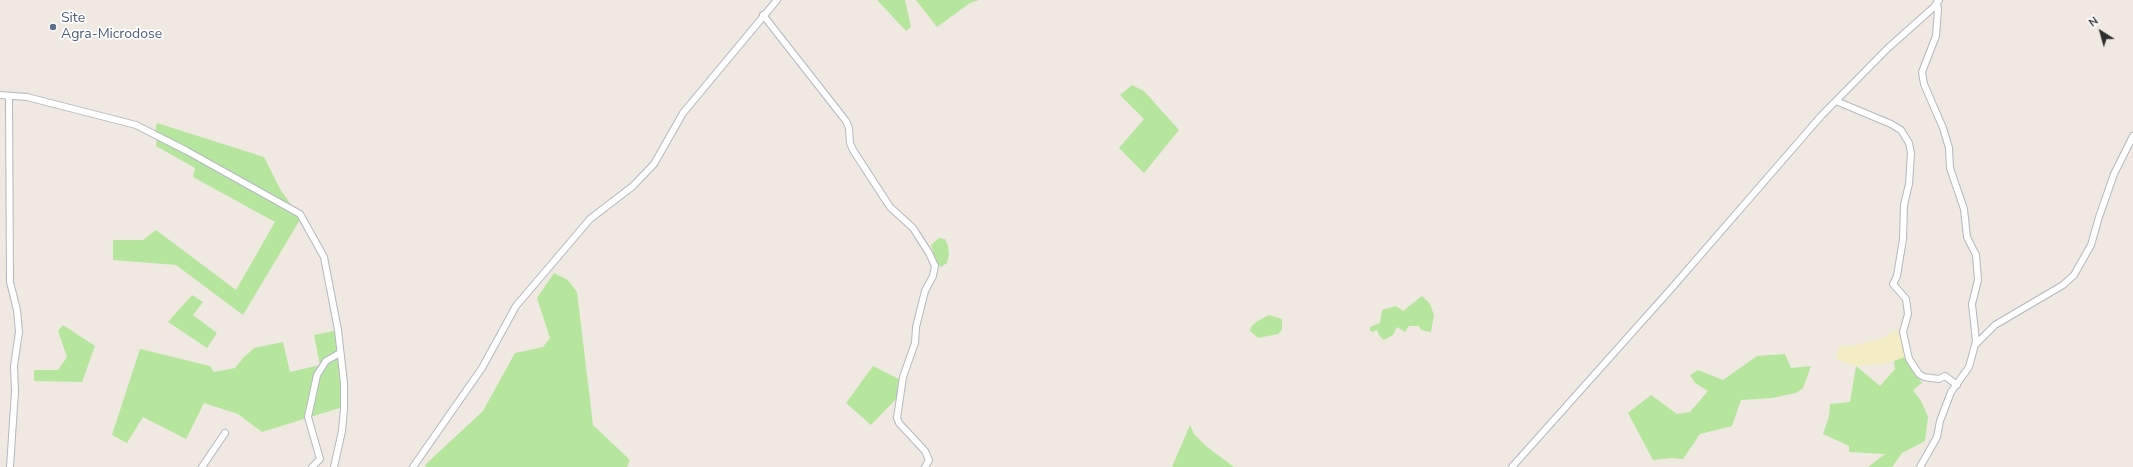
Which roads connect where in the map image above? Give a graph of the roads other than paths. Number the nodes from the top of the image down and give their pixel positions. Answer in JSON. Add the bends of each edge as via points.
{"nodes":[{"id":1,"x":777,"y":0,"type":"edge"},
{"id":2,"x":1938,"y":1,"type":"edge"},
{"id":3,"x":763,"y":15,"type":"junction"},
{"id":4,"x":0,"y":95,"type":"edge"},
{"id":5,"x":9,"y":96,"type":"junction"},
{"id":6,"x":1836,"y":101,"type":"junction"},
{"id":7,"x":2133,"y":136,"type":"edge"},
{"id":8,"x":1975,"y":345,"type":"junction"},
{"id":9,"x":340,"y":353,"type":"junction"},
{"id":10,"x":1957,"y":385,"type":"junction"},
{"id":11,"x":225,"y":433,"type":"dead end"},
{"id":12,"x":10,"y":467,"type":"edge"},
{"id":13,"x":202,"y":467,"type":"edge"},
{"id":14,"x":312,"y":467,"type":"edge"},
{"id":15,"x":334,"y":467,"type":"edge"},
{"id":16,"x":412,"y":467,"type":"edge"},
{"id":17,"x":925,"y":467,"type":"edge"},
{"id":18,"x":1512,"y":467,"type":"edge"},
{"id":19,"x":1920,"y":467,"type":"edge"}],
"edges":[{"from":1,"to":3,"type":"street"},
{"from":2,"to":6,"type":"street"},
{"from":2,"to":8,"type":"street","via":[[1936,36],[1922,72],[1924,84],[1949,148],[1950,168],[1964,209],[1966,237],[1976,254],[1978,280],[1972,304]]},
{"from":3,"to":16,"type":"street","via":[[683,113],[654,164],[633,186],[590,219],[516,306],[482,368]]},
{"from":3,"to":17,"type":"street","via":[[846,121],[853,150],[890,207],[913,228],[935,266],[925,291],[916,326],[915,343],[903,377],[897,418],[925,451],[929,460]]},
{"from":4,"to":5,"type":"street"},
{"from":5,"to":9,"type":"street","via":[[27,97],[136,125],[296,211],[307,224],[324,257]]},
{"from":5,"to":12,"type":"street","via":[[10,282],[19,332],[14,366],[15,392]]},
{"from":6,"to":10,"type":"street","via":[[1891,124],[1901,130],[1909,143],[1909,184],[1904,205],[1897,276],[1893,284],[1906,299],[1908,314],[1903,332],[1909,359],[1924,377],[1939,379],[1945,376]]},
{"from":6,"to":18,"type":"street"},
{"from":7,"to":8,"type":"street","via":[[2114,174],[2092,245],[2074,275],[2063,285],[1995,325]]},
{"from":8,"to":10,"type":"street","via":[[1969,367]]},
{"from":9,"to":14,"type":"street","via":[[326,361],[317,375],[308,417],[320,459]]},
{"from":9,"to":15,"type":"street","via":[[344,409]]},
{"from":10,"to":19,"type":"street","via":[[1944,408],[1937,437]]},
{"from":11,"to":13,"type":"street"}]}
